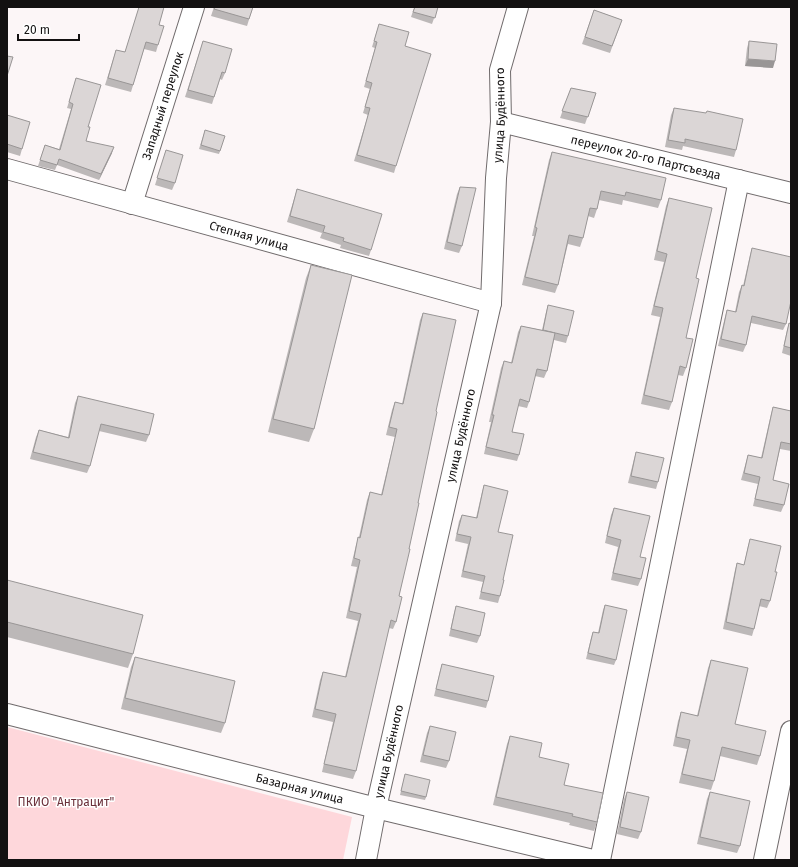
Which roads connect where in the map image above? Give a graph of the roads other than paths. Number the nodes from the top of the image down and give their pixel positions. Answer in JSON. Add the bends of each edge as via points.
{"nodes":[{"id":1,"x":194,"y":7,"type":"edge"},
{"id":2,"x":518,"y":7,"type":"edge"},
{"id":3,"x":501,"y":122,"type":"junction"},
{"id":4,"x":7,"y":169,"type":"edge"},
{"id":5,"x":738,"y":180,"type":"junction"},
{"id":6,"x":791,"y":193,"type":"edge"},
{"id":7,"x":132,"y":204,"type":"junction"},
{"id":8,"x":490,"y":303,"type":"junction"},
{"id":9,"x":7,"y":714,"type":"edge"},
{"id":10,"x":791,"y":731,"type":"edge"},
{"id":11,"x":376,"y":808,"type":"junction"},
{"id":12,"x":366,"y":860,"type":"edge"},
{"id":13,"x":593,"y":860,"type":"edge"},
{"id":14,"x":600,"y":860,"type":"edge"},
{"id":15,"x":764,"y":860,"type":"edge"}],
"edges":[{"from":1,"to":7,"type":"street","name":"Западный переулок"},
{"from":2,"to":3,"type":"street","name":"улица Будённого","via":[[500,70]]},
{"from":3,"to":5,"type":"street","name":"переулок 20-го Партсъезда"},
{"from":3,"to":8,"type":"street","name":"улица Будённого"},
{"from":4,"to":7,"type":"street","name":"Степная улица"},
{"from":5,"to":6,"type":"street","name":"переулок 20-го Партсъезда"},
{"from":5,"to":14,"type":"street"},
{"from":7,"to":8,"type":"street","name":"Степная улица"},
{"from":8,"to":11,"type":"street","name":"улица Будённого"},
{"from":9,"to":11,"type":"street","name":"Базарная улица"},
{"from":10,"to":15,"type":"street"},
{"from":11,"to":12,"type":"street","name":"улица Будённого"},
{"from":11,"to":13,"type":"street","name":"Базарная улица"}]}
